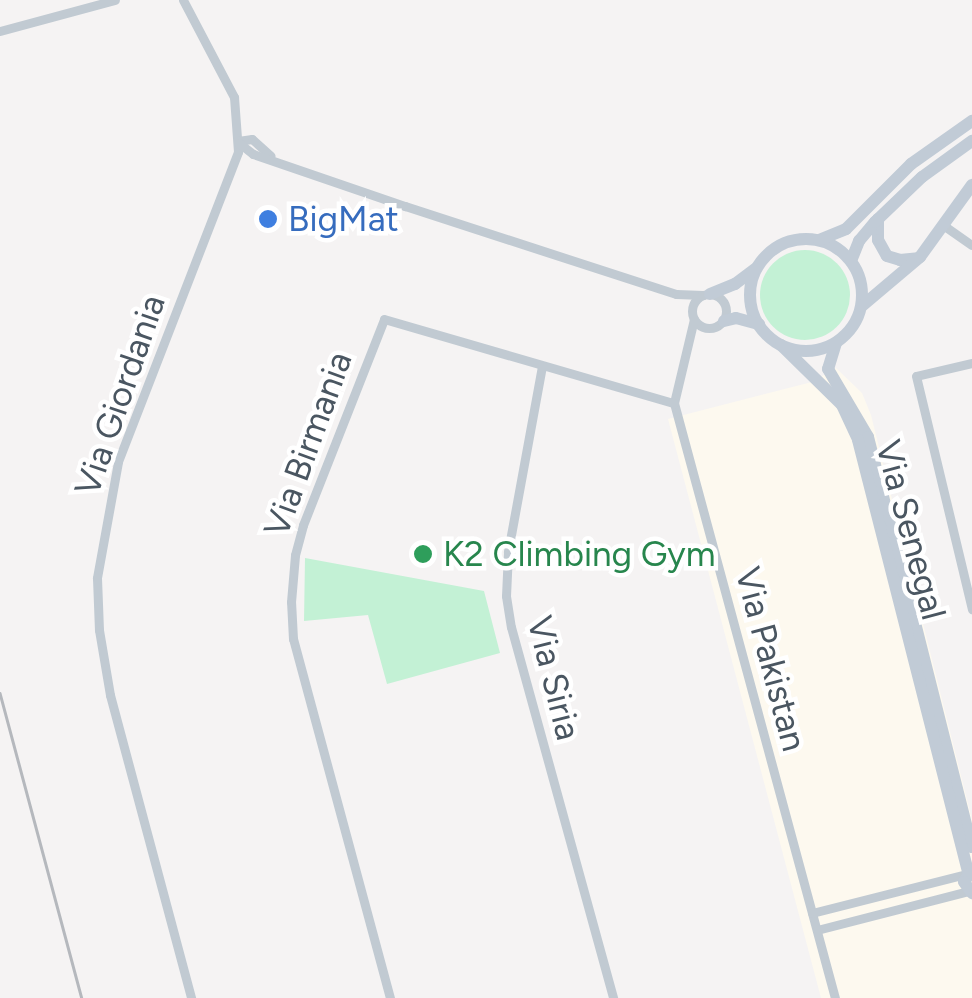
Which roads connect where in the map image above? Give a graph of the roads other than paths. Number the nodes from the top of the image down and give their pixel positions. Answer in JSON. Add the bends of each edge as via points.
{"nodes":[{"id":1,"x":115,"y":0,"type":"edge"},
{"id":2,"x":184,"y":0,"type":"edge"},
{"id":3,"x":0,"y":31,"type":"edge"},
{"id":4,"x":972,"y":121,"type":"edge"},
{"id":5,"x":238,"y":122,"type":"junction"},
{"id":6,"x":252,"y":138,"type":"junction"},
{"id":7,"x":972,"y":140,"type":"edge"},
{"id":8,"x":238,"y":141,"type":"junction"},
{"id":9,"x":253,"y":154,"type":"junction"},
{"id":10,"x":273,"y":158,"type":"junction"},
{"id":11,"x":236,"y":162,"type":"junction"},
{"id":12,"x":972,"y":186,"type":"edge"},
{"id":13,"x":878,"y":219,"type":"junction"},
{"id":14,"x":943,"y":225,"type":"junction"},
{"id":15,"x":819,"y":240,"type":"junction"},
{"id":16,"x":972,"y":245,"type":"edge"},
{"id":17,"x":920,"y":258,"type":"junction"},
{"id":18,"x":852,"y":261,"type":"junction"},
{"id":19,"x":757,"y":268,"type":"junction"},
{"id":20,"x":860,"y":277,"type":"junction"},
{"id":21,"x":893,"y":280,"type":"junction"},
{"id":22,"x":676,"y":294,"type":"junction"},
{"id":23,"x":707,"y":294,"type":"junction"},
{"id":24,"x":862,"y":306,"type":"junction"},
{"id":25,"x":693,"y":316,"type":"junction"},
{"id":26,"x":724,"y":321,"type":"junction"},
{"id":27,"x":759,"y":324,"type":"junction"},
{"id":28,"x":704,"y":328,"type":"junction"},
{"id":29,"x":692,"y":334,"type":"junction"},
{"id":30,"x":836,"y":342,"type":"junction"},
{"id":31,"x":781,"y":345,"type":"junction"},
{"id":32,"x":972,"y":363,"type":"edge"},
{"id":33,"x":542,"y":366,"type":"junction"},
{"id":34,"x":674,"y":404,"type":"junction"},
{"id":35,"x":968,"y":582,"type":"edge"},
{"id":36,"x":972,"y":610,"type":"edge"},
{"id":37,"x":972,"y":847,"type":"edge"},
{"id":38,"x":968,"y":872,"type":"edge"},
{"id":39,"x":971,"y":892,"type":"edge"},
{"id":40,"x":812,"y":913,"type":"junction"},
{"id":41,"x":817,"y":930,"type":"junction"},
{"id":42,"x":191,"y":998,"type":"edge"},
{"id":43,"x":390,"y":998,"type":"edge"},
{"id":44,"x":612,"y":998,"type":"edge"},
{"id":45,"x":836,"y":998,"type":"edge"}],
"edges":[{"from":1,"to":3,"type":"street"},
{"from":2,"to":5,"type":"street","name":"Via Giordania","via":[[224,75]]},
{"from":4,"to":15,"type":"main road","via":[[911,164],[846,229]]},
{"from":5,"to":6,"type":"street"},
{"from":5,"to":8,"type":"street","name":"Via Giordania"},
{"from":6,"to":8,"type":"street"},
{"from":6,"to":10,"type":"street"},
{"from":7,"to":13,"type":"main road"},
{"from":8,"to":9,"type":"street"},
{"from":8,"to":11,"type":"street","name":"Via Giordania"},
{"from":9,"to":10,"type":"street"},
{"from":9,"to":11,"type":"street"},
{"from":10,"to":22,"type":"street"},
{"from":11,"to":42,"type":"street","name":"Via Giordania","via":[[118,462],[97,578],[110,695]]},
{"from":12,"to":14,"type":"main road"},
{"from":13,"to":17,"type":"main road","via":[[887,256]]},
{"from":13,"to":18,"type":"main road"},
{"from":14,"to":16,"type":"street"},
{"from":14,"to":17,"type":"main road"},
{"from":15,"to":18,"type":"main road"},
{"from":15,"to":19,"type":"main road","via":[[779,246]]},
{"from":17,"to":21,"type":"main road"},
{"from":18,"to":20,"type":"main road"},
{"from":19,"to":23,"type":"main road"},
{"from":19,"to":27,"type":"main road","via":[[750,291]]},
{"from":20,"to":21,"type":"main road"},
{"from":20,"to":24,"type":"main road"},
{"from":21,"to":24,"type":"main road"},
{"from":22,"to":23,"type":"street"},
{"from":22,"to":25,"type":"street"},
{"from":23,"to":25,"type":"street","name":"Via Pakistan","via":[[694,302]]},
{"from":23,"to":26,"type":"street","via":[[724,301]]},
{"from":24,"to":30,"type":"main road"},
{"from":25,"to":28,"type":"street"},
{"from":25,"to":29,"type":"street","name":"Via Pakistan"},
{"from":26,"to":27,"type":"main road"},
{"from":26,"to":28,"type":"street"},
{"from":27,"to":31,"type":"main road"},
{"from":28,"to":29,"type":"street"},
{"from":29,"to":34,"type":"street","name":"Via Pakistan"},
{"from":30,"to":31,"type":"main road","via":[[809,351]]},
{"from":30,"to":37,"type":"main road","name":"Via Senegal","via":[[828,368],[868,438]]},
{"from":31,"to":38,"type":"main road","name":"Via Senegal","via":[[836,398],[858,440]]},
{"from":32,"to":35,"type":"street","via":[[916,376]]},
{"from":33,"to":34,"type":"street","name":"Via Birmania"},
{"from":33,"to":43,"type":"street","name":"Via Birmania","via":[[384,319],[294,555],[293,639]]},
{"from":33,"to":44,"type":"street","name":"Via Siria","via":[[506,596]]},
{"from":34,"to":40,"type":"street","name":"Via Pakistan"},
{"from":35,"to":36,"type":"street"},
{"from":38,"to":39,"type":"main road","name":"Via Senegal","via":[[964,886]]},
{"from":38,"to":40,"type":"street"},
{"from":39,"to":41,"type":"street"},
{"from":40,"to":41,"type":"street","name":"Via Pakistan"},
{"from":41,"to":45,"type":"street","name":"Via Pakistan"}]}
